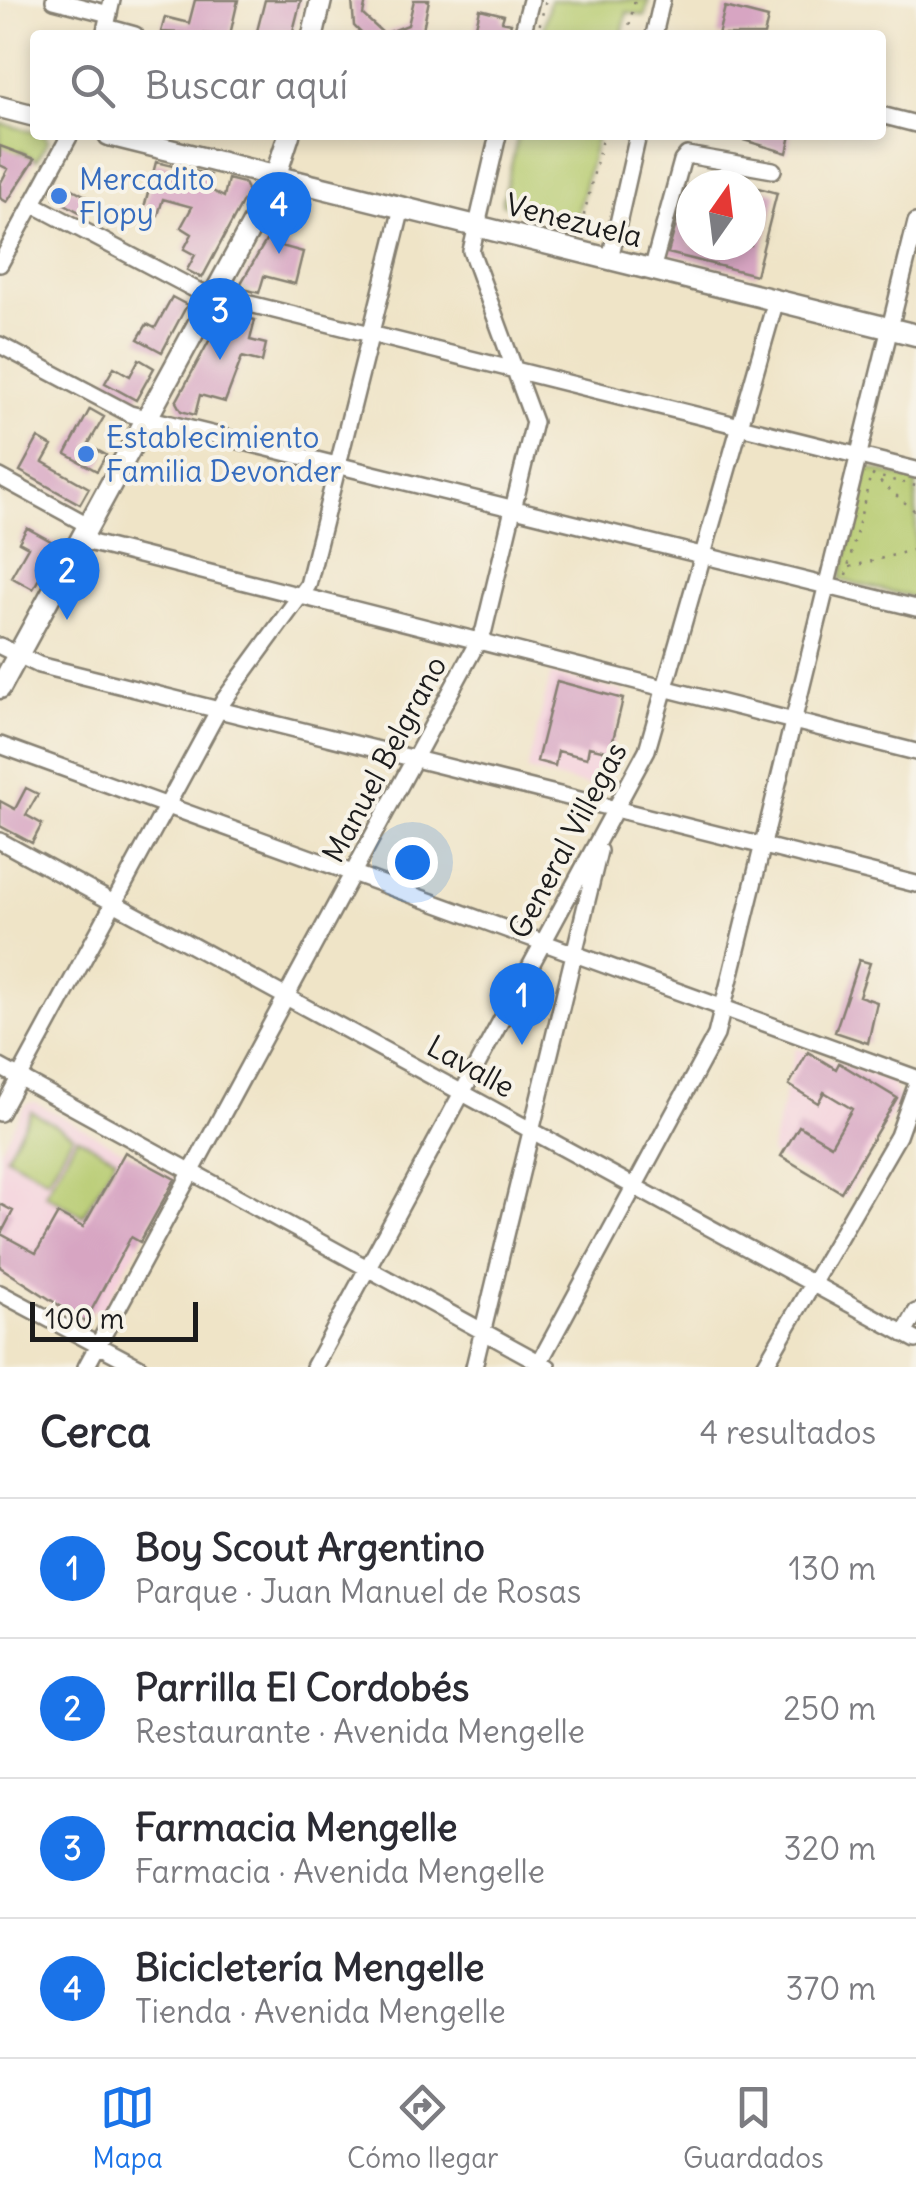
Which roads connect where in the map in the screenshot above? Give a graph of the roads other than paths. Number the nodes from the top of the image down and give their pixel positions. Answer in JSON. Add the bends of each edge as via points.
{"nodes":[{"id":1,"x":54,"y":0,"type":"edge"},
{"id":2,"x":321,"y":0,"type":"edge"},
{"id":3,"x":531,"y":0,"type":"edge"},
{"id":4,"x":662,"y":0,"type":"edge"},
{"id":5,"x":108,"y":19,"type":"edge"},
{"id":6,"x":314,"y":30,"type":"edge"},
{"id":7,"x":523,"y":30,"type":"edge"},
{"id":8,"x":655,"y":30,"type":"edge"},
{"id":9,"x":0,"y":107,"type":"edge"},
{"id":10,"x":30,"y":115,"type":"edge"},
{"id":11,"x":886,"y":116,"type":"edge"},
{"id":12,"x":916,"y":124,"type":"edge"},
{"id":13,"x":67,"y":140,"type":"edge"},
{"id":14,"x":129,"y":140,"type":"edge"},
{"id":15,"x":287,"y":140,"type":"edge"},
{"id":16,"x":497,"y":140,"type":"edge"},
{"id":17,"x":640,"y":140,"type":"edge"},
{"id":18,"x":772,"y":170,"type":"dead end"},
{"id":19,"x":276,"y":178,"type":"junction"},
{"id":20,"x":33,"y":204,"type":"junction"},
{"id":21,"x":402,"y":208,"type":"junction"},
{"id":22,"x":916,"y":222,"type":"edge"},
{"id":23,"x":476,"y":226,"type":"junction"},
{"id":24,"x":610,"y":260,"type":"junction"},
{"id":25,"x":0,"y":264,"type":"edge"},
{"id":26,"x":652,"y":270,"type":"junction"},
{"id":27,"x":213,"y":296,"type":"junction"},
{"id":28,"x":776,"y":300,"type":"junction"},
{"id":29,"x":890,"y":328,"type":"junction"},
{"id":30,"x":371,"y":335,"type":"junction"},
{"id":31,"x":916,"y":335,"type":"edge"},
{"id":32,"x":0,"y":345,"type":"edge"},
{"id":33,"x":516,"y":371,"type":"junction"},
{"id":34,"x":146,"y":418,"type":"junction"},
{"id":35,"x":741,"y":427,"type":"junction"},
{"id":36,"x":860,"y":456,"type":"junction"},
{"id":37,"x":338,"y":466,"type":"junction"},
{"id":38,"x":916,"y":470,"type":"edge"},
{"id":39,"x":0,"y":477,"type":"edge"},
{"id":40,"x":514,"y":509,"type":"junction"},
{"id":41,"x":84,"y":533,"type":"junction"},
{"id":42,"x":706,"y":556,"type":"junction"},
{"id":43,"x":836,"y":586,"type":"junction"},
{"id":44,"x":301,"y":596,"type":"junction"},
{"id":45,"x":916,"y":608,"type":"edge"},
{"id":46,"x":478,"y":641,"type":"junction"},
{"id":47,"x":9,"y":651,"type":"edge"},
{"id":48,"x":0,"y":688,"type":"edge"},
{"id":49,"x":666,"y":689,"type":"junction"},
{"id":50,"x":219,"y":710,"type":"junction"},
{"id":51,"x":794,"y":722,"type":"junction"},
{"id":52,"x":0,"y":746,"type":"edge"},
{"id":53,"x":916,"y":752,"type":"edge"},
{"id":54,"x":415,"y":759,"type":"junction"},
{"id":55,"x":166,"y":807,"type":"junction"},
{"id":56,"x":616,"y":809,"type":"junction"},
{"id":57,"x":604,"y":830,"type":"junction"},
{"id":58,"x":0,"y":841,"type":"edge"},
{"id":59,"x":764,"y":846,"type":"junction"},
{"id":60,"x":352,"y":875,"type":"junction"},
{"id":61,"x":916,"y":884,"type":"edge"},
{"id":62,"x":114,"y":903,"type":"junction"},
{"id":63,"x":542,"y":945,"type":"junction"},
{"id":64,"x":574,"y":957,"type":"junction"},
{"id":65,"x":286,"y":997,"type":"junction"},
{"id":66,"x":723,"y":1010,"type":"junction"},
{"id":67,"x":0,"y":1067,"type":"edge"},
{"id":68,"x":19,"y":1077,"type":"junction"},
{"id":69,"x":916,"y":1078,"type":"edge"},
{"id":70,"x":916,"y":1086,"type":"edge"},
{"id":71,"x":462,"y":1093,"type":"junction"},
{"id":72,"x":0,"y":1113,"type":"edge"},
{"id":73,"x":532,"y":1131,"type":"junction"},
{"id":74,"x":192,"y":1172,"type":"junction"},
{"id":75,"x":636,"y":1188,"type":"junction"},
{"id":76,"x":367,"y":1268,"type":"junction"},
{"id":77,"x":810,"y":1282,"type":"junction"},
{"id":78,"x":0,"y":1293,"type":"edge"},
{"id":79,"x":916,"y":1312,"type":"edge"},
{"id":80,"x":483,"y":1332,"type":"junction"},
{"id":81,"x":910,"y":1337,"type":"edge"},
{"id":82,"x":98,"y":1345,"type":"junction"},
{"id":83,"x":541,"y":1365,"type":"edge"},
{"id":84,"x":86,"y":1367,"type":"edge"},
{"id":85,"x":138,"y":1367,"type":"edge"},
{"id":86,"x":314,"y":1367,"type":"edge"},
{"id":87,"x":474,"y":1367,"type":"edge"},
{"id":88,"x":764,"y":1367,"type":"edge"}],
"edges":[{"from":1,"to":5,"type":"street"},
{"from":2,"to":6,"type":"main road"},
{"from":3,"to":7,"type":"street"},
{"from":4,"to":8,"type":"street"},
{"from":9,"to":10,"type":"main road"},
{"from":11,"to":12,"type":"street"},
{"from":13,"to":20,"type":"street"},
{"from":14,"to":19,"type":"main road","name":"Venezuela"},
{"from":15,"to":19,"type":"main road"},
{"from":16,"to":23,"type":"street","name":"Manuel Belgrano"},
{"from":17,"to":24,"type":"street"},
{"from":18,"to":26,"type":"street","via":[[688,155]]},
{"from":19,"to":21,"type":"main road","name":"Venezuela"},
{"from":19,"to":27,"type":"main road"},
{"from":20,"to":25,"type":"street"},
{"from":20,"to":27,"type":"street"},
{"from":21,"to":23,"type":"main road","name":"Venezuela"},
{"from":21,"to":30,"type":"street"},
{"from":22,"to":29,"type":"street"},
{"from":23,"to":24,"type":"main road","name":"Venezuela"},
{"from":23,"to":33,"type":"street","name":"Manuel Belgrano","via":[[472,256]]},
{"from":24,"to":26,"type":"main road","name":"Venezuela"},
{"from":26,"to":28,"type":"main road","name":"Venezuela"},
{"from":27,"to":30,"type":"street"},
{"from":27,"to":34,"type":"main road"},
{"from":28,"to":29,"type":"main road","name":"Venezuela"},
{"from":28,"to":35,"type":"street","name":"General Villegas"},
{"from":29,"to":31,"type":"main road","name":"Venezuela"},
{"from":29,"to":36,"type":"street"},
{"from":30,"to":33,"type":"street"},
{"from":30,"to":37,"type":"street"},
{"from":32,"to":34,"type":"street","via":[[114,408]]},
{"from":33,"to":35,"type":"street"},
{"from":33,"to":40,"type":"street","name":"Manuel Belgrano","via":[[534,422]]},
{"from":34,"to":37,"type":"street"},
{"from":34,"to":41,"type":"main road"},
{"from":35,"to":36,"type":"street"},
{"from":35,"to":42,"type":"street","name":"General Villegas"},
{"from":36,"to":38,"type":"street"},
{"from":36,"to":43,"type":"street"},
{"from":37,"to":40,"type":"street"},
{"from":37,"to":44,"type":"street"},
{"from":39,"to":41,"type":"street"},
{"from":40,"to":42,"type":"street"},
{"from":40,"to":46,"type":"street","name":"Manuel Belgrano"},
{"from":41,"to":44,"type":"street"},
{"from":41,"to":47,"type":"main road"},
{"from":42,"to":43,"type":"street"},
{"from":42,"to":49,"type":"street","name":"General Villegas"},
{"from":43,"to":45,"type":"street"},
{"from":43,"to":51,"type":"street"},
{"from":44,"to":46,"type":"street"},
{"from":44,"to":50,"type":"street"},
{"from":46,"to":49,"type":"street"},
{"from":46,"to":54,"type":"street","name":"Manuel Belgrano"},
{"from":47,"to":48,"type":"main road"},
{"from":47,"to":50,"type":"street"},
{"from":49,"to":51,"type":"street"},
{"from":49,"to":56,"type":"street","name":"General Villegas","via":[[647,750]]},
{"from":50,"to":54,"type":"street"},
{"from":50,"to":55,"type":"street"},
{"from":51,"to":53,"type":"street"},
{"from":51,"to":59,"type":"street"},
{"from":52,"to":55,"type":"street"},
{"from":54,"to":56,"type":"street"},
{"from":54,"to":60,"type":"street","name":"Manuel Belgrano"},
{"from":55,"to":60,"type":"street"},
{"from":55,"to":62,"type":"street"},
{"from":56,"to":57,"type":"street","name":"General Villegas"},
{"from":56,"to":59,"type":"street"},
{"from":57,"to":63,"type":"street","name":"General Villegas"},
{"from":57,"to":64,"type":"street"},
{"from":58,"to":62,"type":"street","name":"Lavalle"},
{"from":59,"to":61,"type":"street"},
{"from":59,"to":66,"type":"street"},
{"from":60,"to":63,"type":"street"},
{"from":60,"to":65,"type":"street","name":"Manuel Belgrano"},
{"from":62,"to":65,"type":"street","name":"Lavalle"},
{"from":62,"to":68,"type":"street"},
{"from":63,"to":64,"type":"street"},
{"from":63,"to":71,"type":"street","name":"General Villegas"},
{"from":64,"to":66,"type":"street"},
{"from":64,"to":73,"type":"street"},
{"from":65,"to":71,"type":"street","name":"Lavalle"},
{"from":65,"to":74,"type":"street","name":"Manuel Belgrano"},
{"from":66,"to":69,"type":"street"},
{"from":66,"to":75,"type":"street","via":[[706,1059]]},
{"from":67,"to":68,"type":"street"},
{"from":68,"to":72,"type":"street"},
{"from":68,"to":74,"type":"street"},
{"from":70,"to":77,"type":"street","via":[[902,1129]]},
{"from":71,"to":73,"type":"street","name":"Lavalle"},
{"from":71,"to":76,"type":"street","name":"General Villegas"},
{"from":73,"to":75,"type":"street","name":"Lavalle"},
{"from":73,"to":80,"type":"street"},
{"from":74,"to":76,"type":"street"},
{"from":74,"to":82,"type":"street","name":"Manuel Belgrano"},
{"from":75,"to":77,"type":"street","name":"Lavalle"},
{"from":75,"to":83,"type":"street"},
{"from":76,"to":80,"type":"street"},
{"from":76,"to":86,"type":"street","name":"General Villegas"},
{"from":77,"to":81,"type":"street","name":"Lavalle"},
{"from":77,"to":88,"type":"street"},
{"from":78,"to":82,"type":"street"},
{"from":79,"to":81,"type":"street"},
{"from":80,"to":83,"type":"street"},
{"from":80,"to":87,"type":"street"},
{"from":82,"to":84,"type":"street","name":"Manuel Belgrano"},
{"from":82,"to":85,"type":"street"}]}
